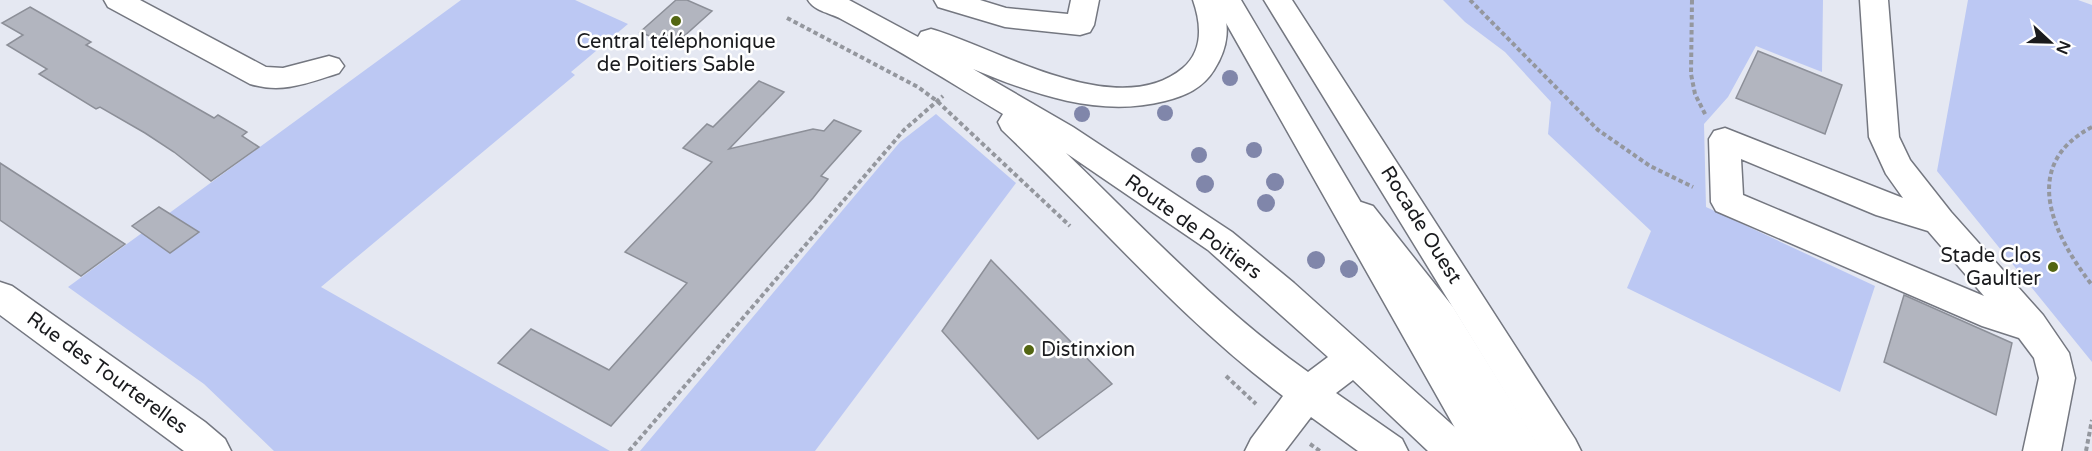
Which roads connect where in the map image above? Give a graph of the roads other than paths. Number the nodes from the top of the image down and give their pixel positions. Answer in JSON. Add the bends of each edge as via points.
{"nodes":[{"id":1,"x":118,"y":0,"type":"edge"},
{"id":2,"x":822,"y":0,"type":"edge"},
{"id":3,"x":948,"y":0,"type":"edge"},
{"id":4,"x":1085,"y":0,"type":"edge"},
{"id":5,"x":1207,"y":0,"type":"edge"},
{"id":6,"x":1227,"y":0,"type":"edge"},
{"id":7,"x":1278,"y":0,"type":"edge"},
{"id":8,"x":1874,"y":0,"type":"edge"},
{"id":9,"x":850,"y":11,"type":"junction"},
{"id":10,"x":329,"y":66,"type":"dead end"},
{"id":11,"x":964,"y":79,"type":"junction"},
{"id":12,"x":1325,"y":169,"type":"junction"},
{"id":13,"x":1939,"y":221,"type":"junction"},
{"id":14,"x":0,"y":296,"type":"edge"},
{"id":15,"x":2031,"y":326,"type":"junction"},
{"id":16,"x":1353,"y":359,"type":"junction"},
{"id":17,"x":1307,"y":393,"type":"junction"},
{"id":18,"x":1273,"y":438,"type":"edge"},
{"id":19,"x":212,"y":451,"type":"edge"},
{"id":20,"x":1389,"y":451,"type":"edge"},
{"id":21,"x":1455,"y":451,"type":"edge"},
{"id":22,"x":1489,"y":451,"type":"edge"},
{"id":23,"x":1523,"y":451,"type":"edge"},
{"id":24,"x":1562,"y":451,"type":"edge"},
{"id":25,"x":2042,"y":451,"type":"edge"}],
"edges":[{"from":1,"to":10,"type":"street","via":[[260,77],[283,79]]},
{"from":2,"to":9,"type":"street","name":"Route de Poitiers"},
{"from":3,"to":4,"type":"street","via":[[1005,17],[1080,25]]},
{"from":5,"to":9,"type":"street","via":[[1214,17],[1215,38],[1210,56],[1197,72],[1176,87],[1127,99],[1063,90],[970,56],[896,23]]},
{"from":6,"to":12,"type":"street"},
{"from":7,"to":24,"type":"street","name":"Rocade Ouest"},
{"from":8,"to":13,"type":"street","via":[[1884,137],[1897,166]]},
{"from":9,"to":11,"type":"street","name":"Route de Poitiers"},
{"from":11,"to":16,"type":"street","name":"Route de Poitiers","via":[[1062,135],[1220,241]]},
{"from":11,"to":17,"type":"street","name":"Route de Poitiers","via":[[1044,149],[1194,302]]},
{"from":12,"to":22,"type":"street"},
{"from":12,"to":23,"type":"street","via":[[1441,316]]},
{"from":13,"to":15,"type":"street"},
{"from":13,"to":15,"type":"street","via":[[1888,206],[1725,139],[1727,202],[1994,316]]},
{"from":14,"to":19,"type":"street","name":"Rue des Tourterelles"},
{"from":15,"to":25,"type":"street","via":[[2050,353],[2057,378]]},
{"from":16,"to":17,"type":"street"},
{"from":16,"to":21,"type":"street","name":"Route de Poitiers"},
{"from":17,"to":18,"type":"street"},
{"from":17,"to":20,"type":"street","name":"Route de Poitiers"}]}
